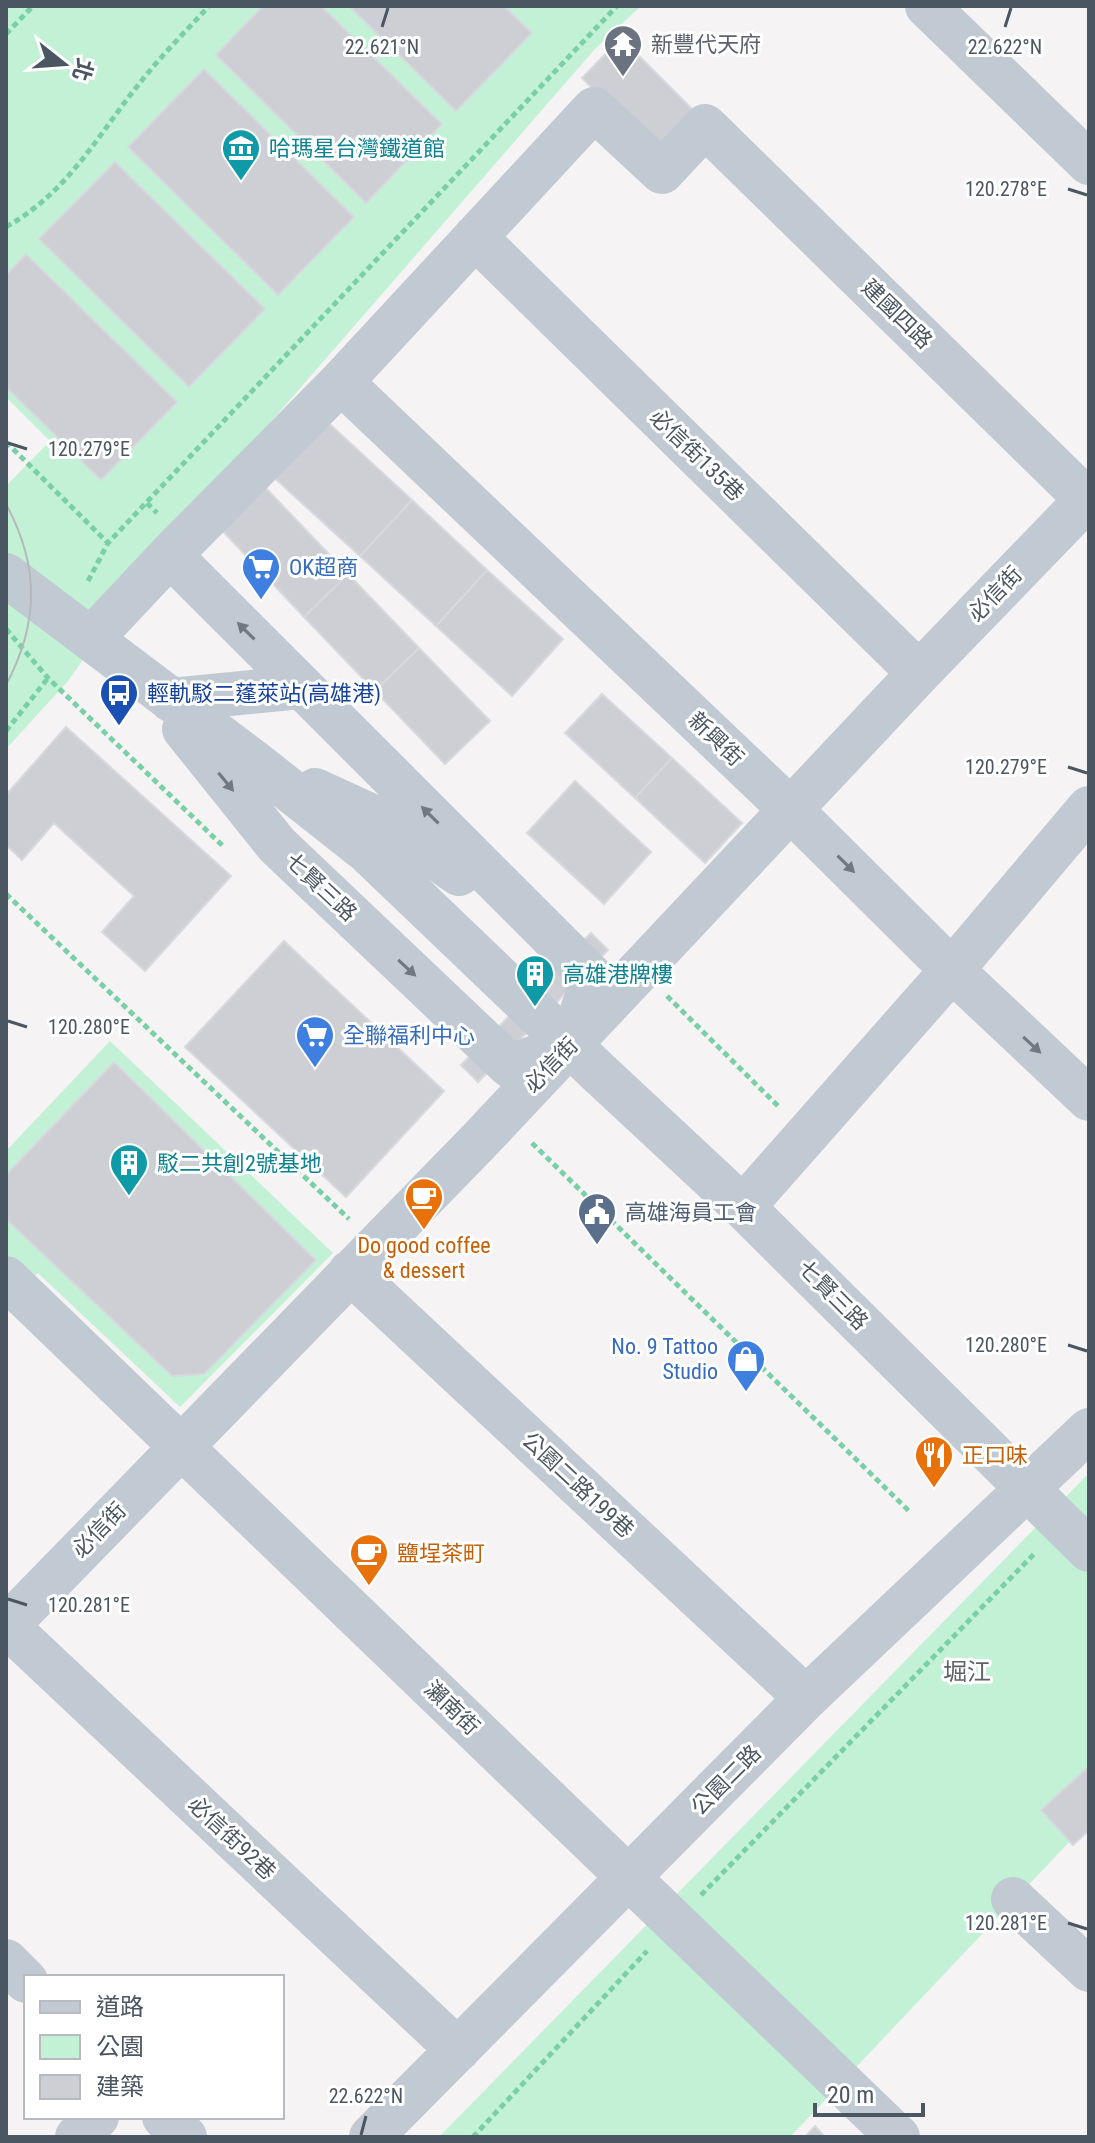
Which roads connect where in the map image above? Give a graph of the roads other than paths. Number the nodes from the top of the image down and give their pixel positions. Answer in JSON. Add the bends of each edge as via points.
{"nodes":[{"id":1,"x":927,"y":6,"type":"edge"},
{"id":2,"x":1089,"y":163,"type":"edge"},
{"id":3,"x":475,"y":237,"type":"junction"},
{"id":4,"x":341,"y":382,"type":"junction"},
{"id":5,"x":1088,"y":500,"type":"edge"},
{"id":6,"x":170,"y":555,"type":"junction"},
{"id":7,"x":6,"y":575,"type":"edge"},
{"id":8,"x":98,"y":644,"type":"junction"},
{"id":9,"x":919,"y":673,"type":"junction"},
{"id":10,"x":301,"y":687,"type":"junction"},
{"id":11,"x":156,"y":688,"type":"junction"},
{"id":12,"x":254,"y":762,"type":"junction"},
{"id":13,"x":1089,"y":808,"type":"edge"},
{"id":14,"x":790,"y":809,"type":"junction"},
{"id":15,"x":562,"y":947,"type":"junction"},
{"id":16,"x":952,"y":970,"type":"junction"},
{"id":17,"x":570,"y":1045,"type":"junction"},
{"id":18,"x":1089,"y":1099,"type":"edge"},
{"id":19,"x":743,"y":1207,"type":"junction"},
{"id":20,"x":363,"y":1258,"type":"junction"},
{"id":21,"x":6,"y":1278,"type":"edge"},
{"id":22,"x":1089,"y":1430,"type":"edge"},
{"id":23,"x":180,"y":1446,"type":"junction"},
{"id":24,"x":1029,"y":1489,"type":"junction"},
{"id":25,"x":1089,"y":1550,"type":"edge"},
{"id":26,"x":6,"y":1627,"type":"edge"},
{"id":27,"x":806,"y":1698,"type":"junction"},
{"id":28,"x":628,"y":1877,"type":"junction"},
{"id":29,"x":1013,"y":1899,"type":"dead end"},
{"id":30,"x":1089,"y":1970,"type":"edge"},
{"id":31,"x":458,"y":2050,"type":"junction"},
{"id":32,"x":95,"y":2119,"type":"edge"},
{"id":33,"x":166,"y":2119,"type":"edge"},
{"id":34,"x":77,"y":2137,"type":"edge"},
{"id":35,"x":185,"y":2137,"type":"edge"},
{"id":36,"x":371,"y":2137,"type":"edge"},
{"id":37,"x":898,"y":2137,"type":"edge"}],
"edges":[{"from":1,"to":2,"type":"street"},
{"from":3,"to":4,"type":"street"},
{"from":3,"to":5,"type":"street","name":"建國四路","via":[[594,109],[662,172],[705,126]]},
{"from":3,"to":9,"type":"street","name":"必信街135巷"},
{"from":4,"to":6,"type":"street"},
{"from":4,"to":14,"type":"street","name":"新興街"},
{"from":5,"to":9,"type":"street","name":"必信街"},
{"from":6,"to":8,"type":"street"},
{"from":10,"to":6,"type":"street","name":"七賢三路","one_way":true},
{"from":7,"to":8,"type":"street","name":"七賢三路"},
{"from":8,"to":11,"type":"street","name":"七賢三路"},
{"from":9,"to":14,"type":"street","name":"必信街"},
{"from":10,"to":11,"type":"street"},
{"from":15,"to":10,"type":"street","name":"七賢三路","one_way":true},
{"from":11,"to":12,"type":"street","name":"七賢三路"},
{"from":11,"to":17,"type":"street","name":"七賢三路","one_way":true,"via":[[277,845],[510,1066]]},
{"from":12,"to":15,"type":"street","name":"七賢三路","via":[[385,822]]},
{"from":12,"to":17,"type":"street","name":"七賢三路","via":[[368,852]]},
{"from":13,"to":16,"type":"street"},
{"from":14,"to":16,"type":"street","name":"新興街","one_way":true},
{"from":14,"to":17,"type":"street","name":"必信街"},
{"from":15,"to":17,"type":"street","name":"七賢三路","via":[[593,978]]},
{"from":16,"to":18,"type":"street","name":"新興街","one_way":true},
{"from":16,"to":19,"type":"street"},
{"from":17,"to":19,"type":"street","name":"七賢三路"},
{"from":17,"to":20,"type":"street","name":"必信街"},
{"from":19,"to":24,"type":"street","name":"七賢三路"},
{"from":20,"to":23,"type":"street","name":"必信街"},
{"from":20,"to":27,"type":"street","name":"公園二路199巷"},
{"from":21,"to":23,"type":"street","name":"瀨南街"},
{"from":22,"to":24,"type":"street","name":"公園二路"},
{"from":23,"to":26,"type":"street","name":"必信街"},
{"from":23,"to":28,"type":"street","name":"瀨南街"},
{"from":24,"to":25,"type":"street","name":"七賢三路"},
{"from":24,"to":27,"type":"street","name":"公園二路"},
{"from":26,"to":31,"type":"street","name":"必信街92巷"},
{"from":27,"to":28,"type":"street","name":"公園二路"},
{"from":28,"to":31,"type":"street","name":"公園二路"},
{"from":28,"to":37,"type":"street","name":"瀨南街"},
{"from":29,"to":30,"type":"street"},
{"from":31,"to":36,"type":"street","name":"公園二路"},
{"from":32,"to":34,"type":"street"},
{"from":33,"to":35,"type":"street"}]}
